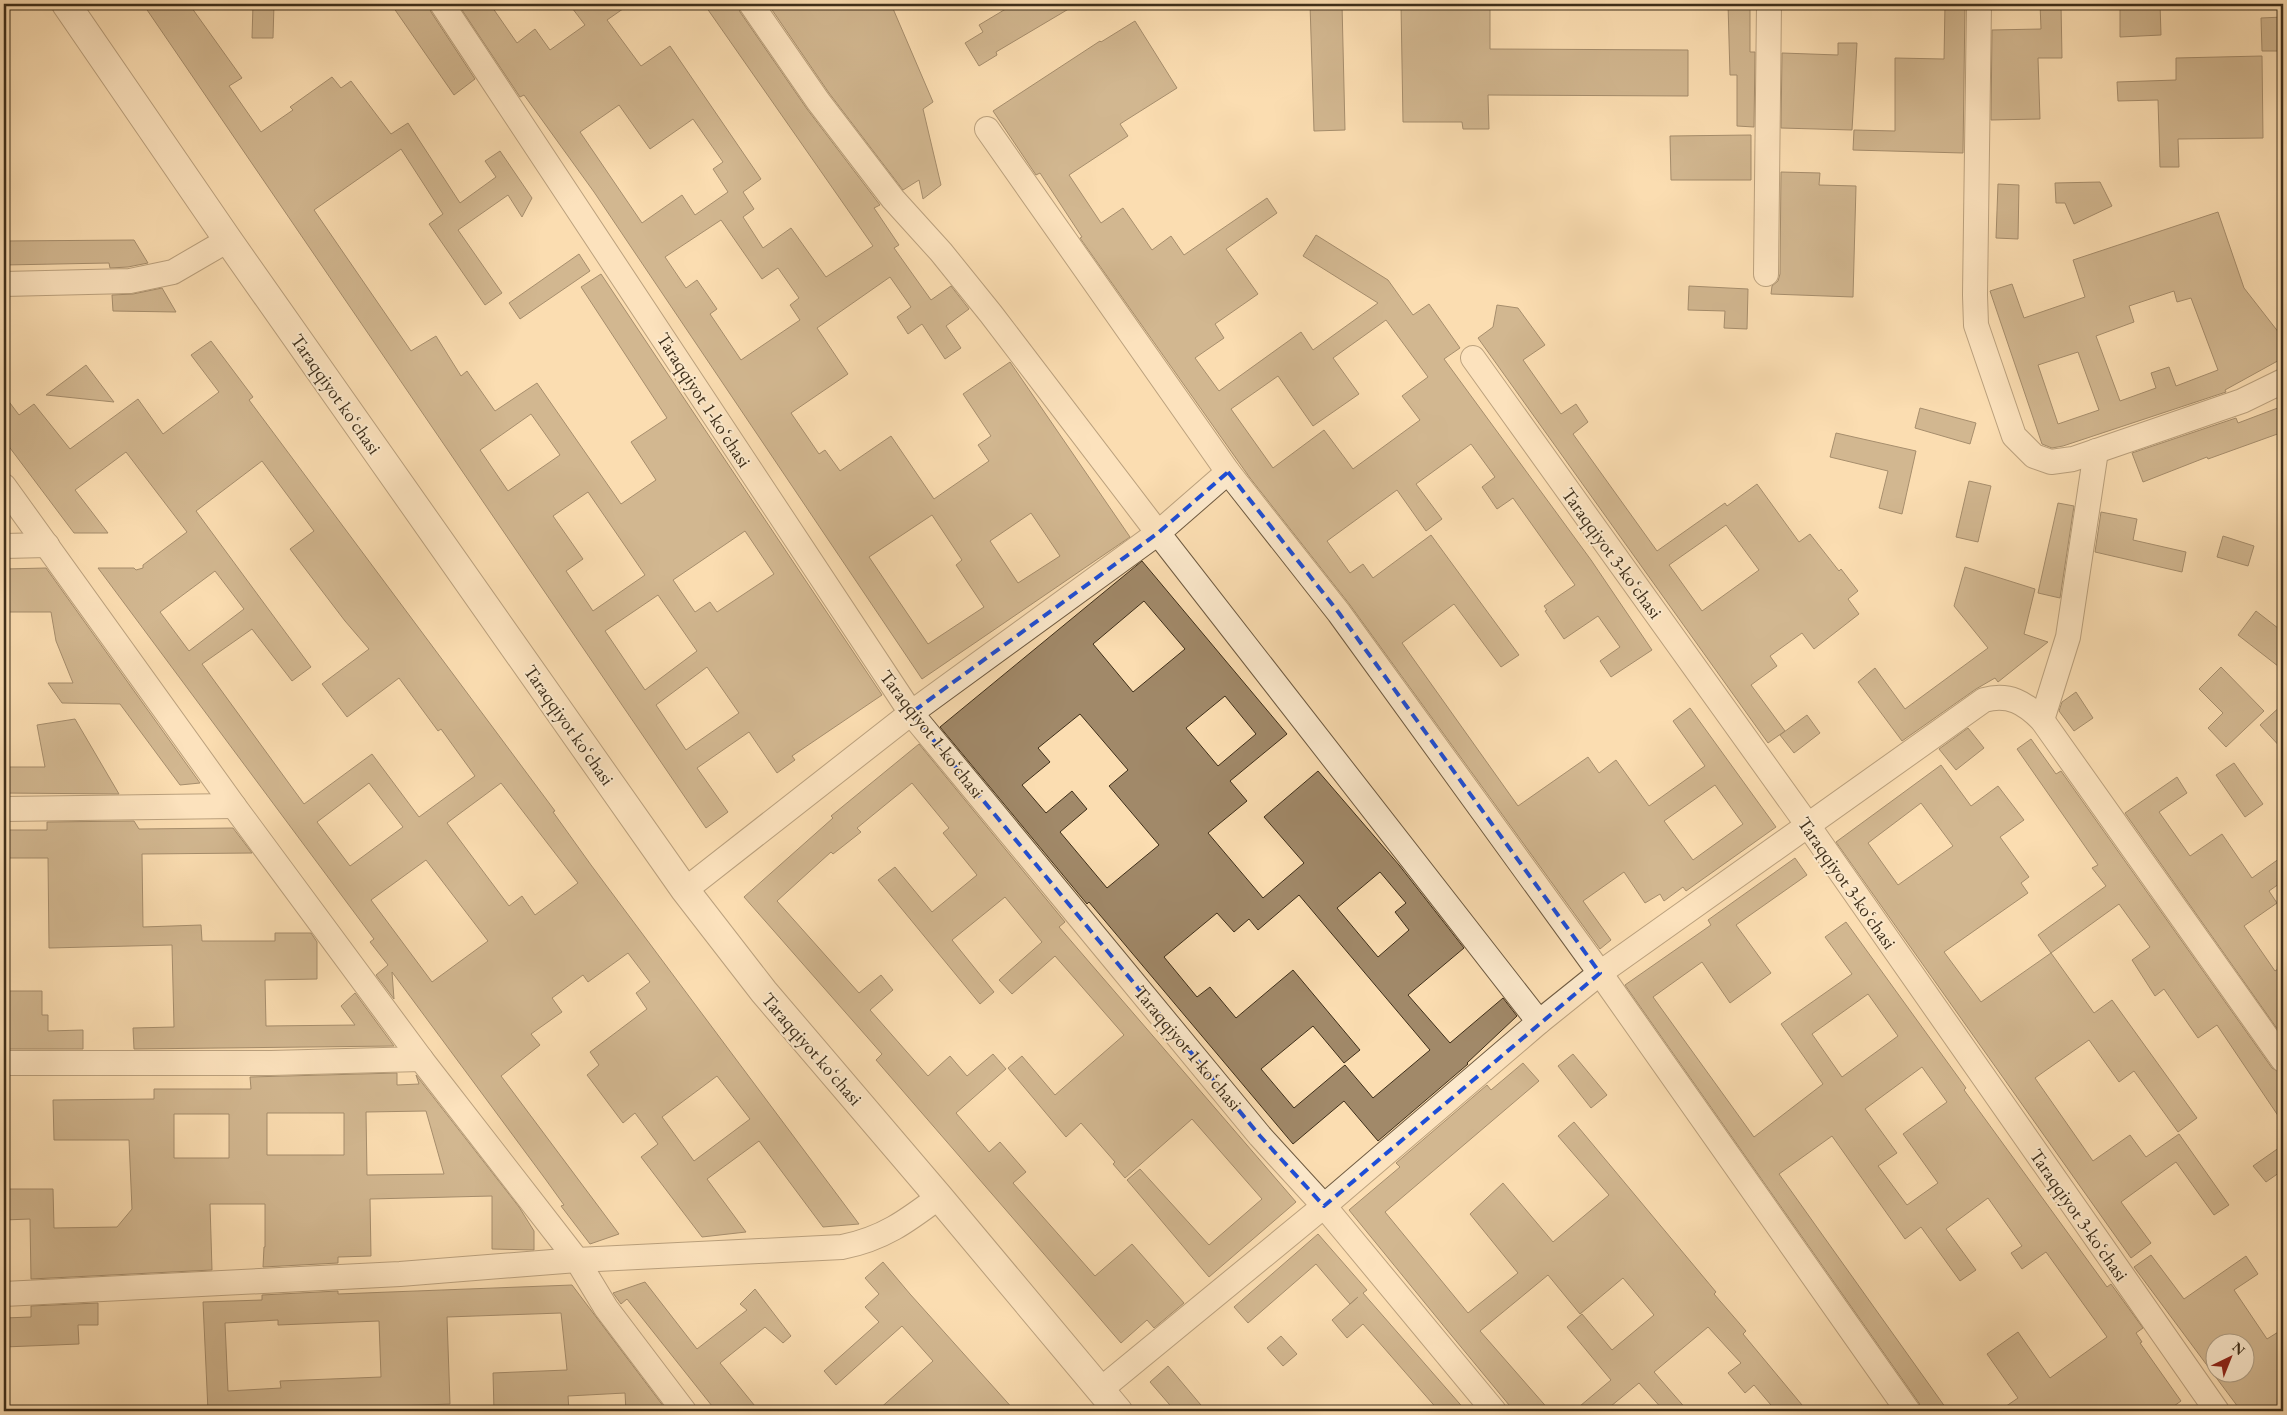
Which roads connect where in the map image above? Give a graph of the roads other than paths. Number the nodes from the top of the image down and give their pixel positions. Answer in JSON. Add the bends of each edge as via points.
{"nodes":[{"id":1,"x":66,"y":4,"type":"edge"},
{"id":2,"x":442,"y":4,"type":"edge"},
{"id":3,"x":751,"y":4,"type":"edge"},
{"id":4,"x":1769,"y":4,"type":"edge"},
{"id":5,"x":1979,"y":4,"type":"edge"},
{"id":6,"x":987,"y":129,"type":"dead end"},
{"id":7,"x":228,"y":240,"type":"junction"},
{"id":8,"x":1766,"y":274,"type":"dead end"},
{"id":9,"x":4,"y":284,"type":"edge"},
{"id":10,"x":1473,"y":358,"type":"dead end"},
{"id":11,"x":2283,"y":381,"type":"edge"},
{"id":12,"x":2096,"y":452,"type":"junction"},
{"id":13,"x":1228,"y":472,"type":"junction"},
{"id":14,"x":4,"y":486,"type":"edge"},
{"id":15,"x":1158,"y":533,"type":"junction"},
{"id":16,"x":47,"y":545,"type":"junction"},
{"id":17,"x":4,"y":546,"type":"edge"},
{"id":18,"x":911,"y":713,"type":"junction"},
{"id":19,"x":2042,"y":720,"type":"junction"},
{"id":20,"x":234,"y":806,"type":"junction"},
{"id":21,"x":4,"y":809,"type":"edge"},
{"id":22,"x":1806,"y":824,"type":"junction"},
{"id":23,"x":685,"y":890,"type":"junction"},
{"id":24,"x":1600,"y":973,"type":"junction"},
{"id":25,"x":1539,"y":1022,"type":"junction"},
{"id":26,"x":421,"y":1059,"type":"junction"},
{"id":27,"x":2283,"y":1060,"type":"edge"},
{"id":28,"x":4,"y":1063,"type":"edge"},
{"id":29,"x":939,"y":1196,"type":"junction"},
{"id":30,"x":1324,"y":1206,"type":"junction"},
{"id":31,"x":576,"y":1260,"type":"junction"},
{"id":32,"x":4,"y":1294,"type":"edge"},
{"id":33,"x":1100,"y":1390,"type":"junction"},
{"id":34,"x":684,"y":1411,"type":"edge"},
{"id":35,"x":1118,"y":1411,"type":"edge"},
{"id":36,"x":1494,"y":1411,"type":"edge"},
{"id":37,"x":1908,"y":1411,"type":"edge"},
{"id":38,"x":2217,"y":1411,"type":"edge"}],
"edges":[{"from":1,"to":7,"type":"street","name":"Taraqqiyot koʻchasi"},
{"from":2,"to":18,"type":"street","name":"Taraqqiyot 1-koʻchasi"},
{"from":3,"to":15,"type":"street","via":[[818,101],[887,192],[985,306]]},
{"from":4,"to":8,"type":"street"},
{"from":5,"to":12,"type":"street","via":[[1976,325],[2014,436],[2034,456],[2051,462],[2073,460]]},
{"from":6,"to":13,"type":"street"},
{"from":7,"to":9,"type":"street","via":[[173,272],[147,278]]},
{"from":7,"to":23,"type":"street","name":"Taraqqiyot koʻchasi"},
{"from":10,"to":22,"type":"street","name":"Taraqqiyot 3-koʻchasi"},
{"from":11,"to":12,"type":"street","via":[[2242,401]]},
{"from":12,"to":19,"type":"street","via":[[2068,637]]},
{"from":13,"to":15,"type":"street"},
{"from":13,"to":24,"type":"street","via":[[1339,613]]},
{"from":14,"to":16,"type":"street"},
{"from":15,"to":18,"type":"street"},
{"from":15,"to":25,"type":"street"},
{"from":16,"to":17,"type":"street"},
{"from":16,"to":20,"type":"street"},
{"from":18,"to":23,"type":"street"},
{"from":18,"to":30,"type":"street","name":"Taraqqiyot 1-koʻchasi","via":[[1260,1136]]},
{"from":19,"to":22,"type":"street","via":[[2026,704],[2006,698],[1984,700]]},
{"from":19,"to":27,"type":"street"},
{"from":20,"to":21,"type":"street"},
{"from":20,"to":26,"type":"street"},
{"from":22,"to":24,"type":"street"},
{"from":22,"to":38,"type":"street","name":"Taraqqiyot 3-koʻchasi"},
{"from":23,"to":29,"type":"street","name":"Taraqqiyot koʻchasi","via":[[764,992]]},
{"from":24,"to":25,"type":"street"},
{"from":24,"to":37,"type":"street"},
{"from":25,"to":30,"type":"street"},
{"from":26,"to":28,"type":"street","via":[[271,1063]]},
{"from":26,"to":31,"type":"street"},
{"from":29,"to":31,"type":"street","via":[[898,1228],[864,1243],[842,1247]]},
{"from":29,"to":33,"type":"street","name":"Taraqqiyot koʻchasi"},
{"from":30,"to":33,"type":"street"},
{"from":30,"to":36,"type":"street","name":"Taraqqiyot 1-koʻchasi"},
{"from":31,"to":32,"type":"street","via":[[390,1275]]},
{"from":31,"to":34,"type":"street","via":[[606,1308]]},
{"from":33,"to":35,"type":"street","name":"Taraqqiyot koʻchasi"}]}
